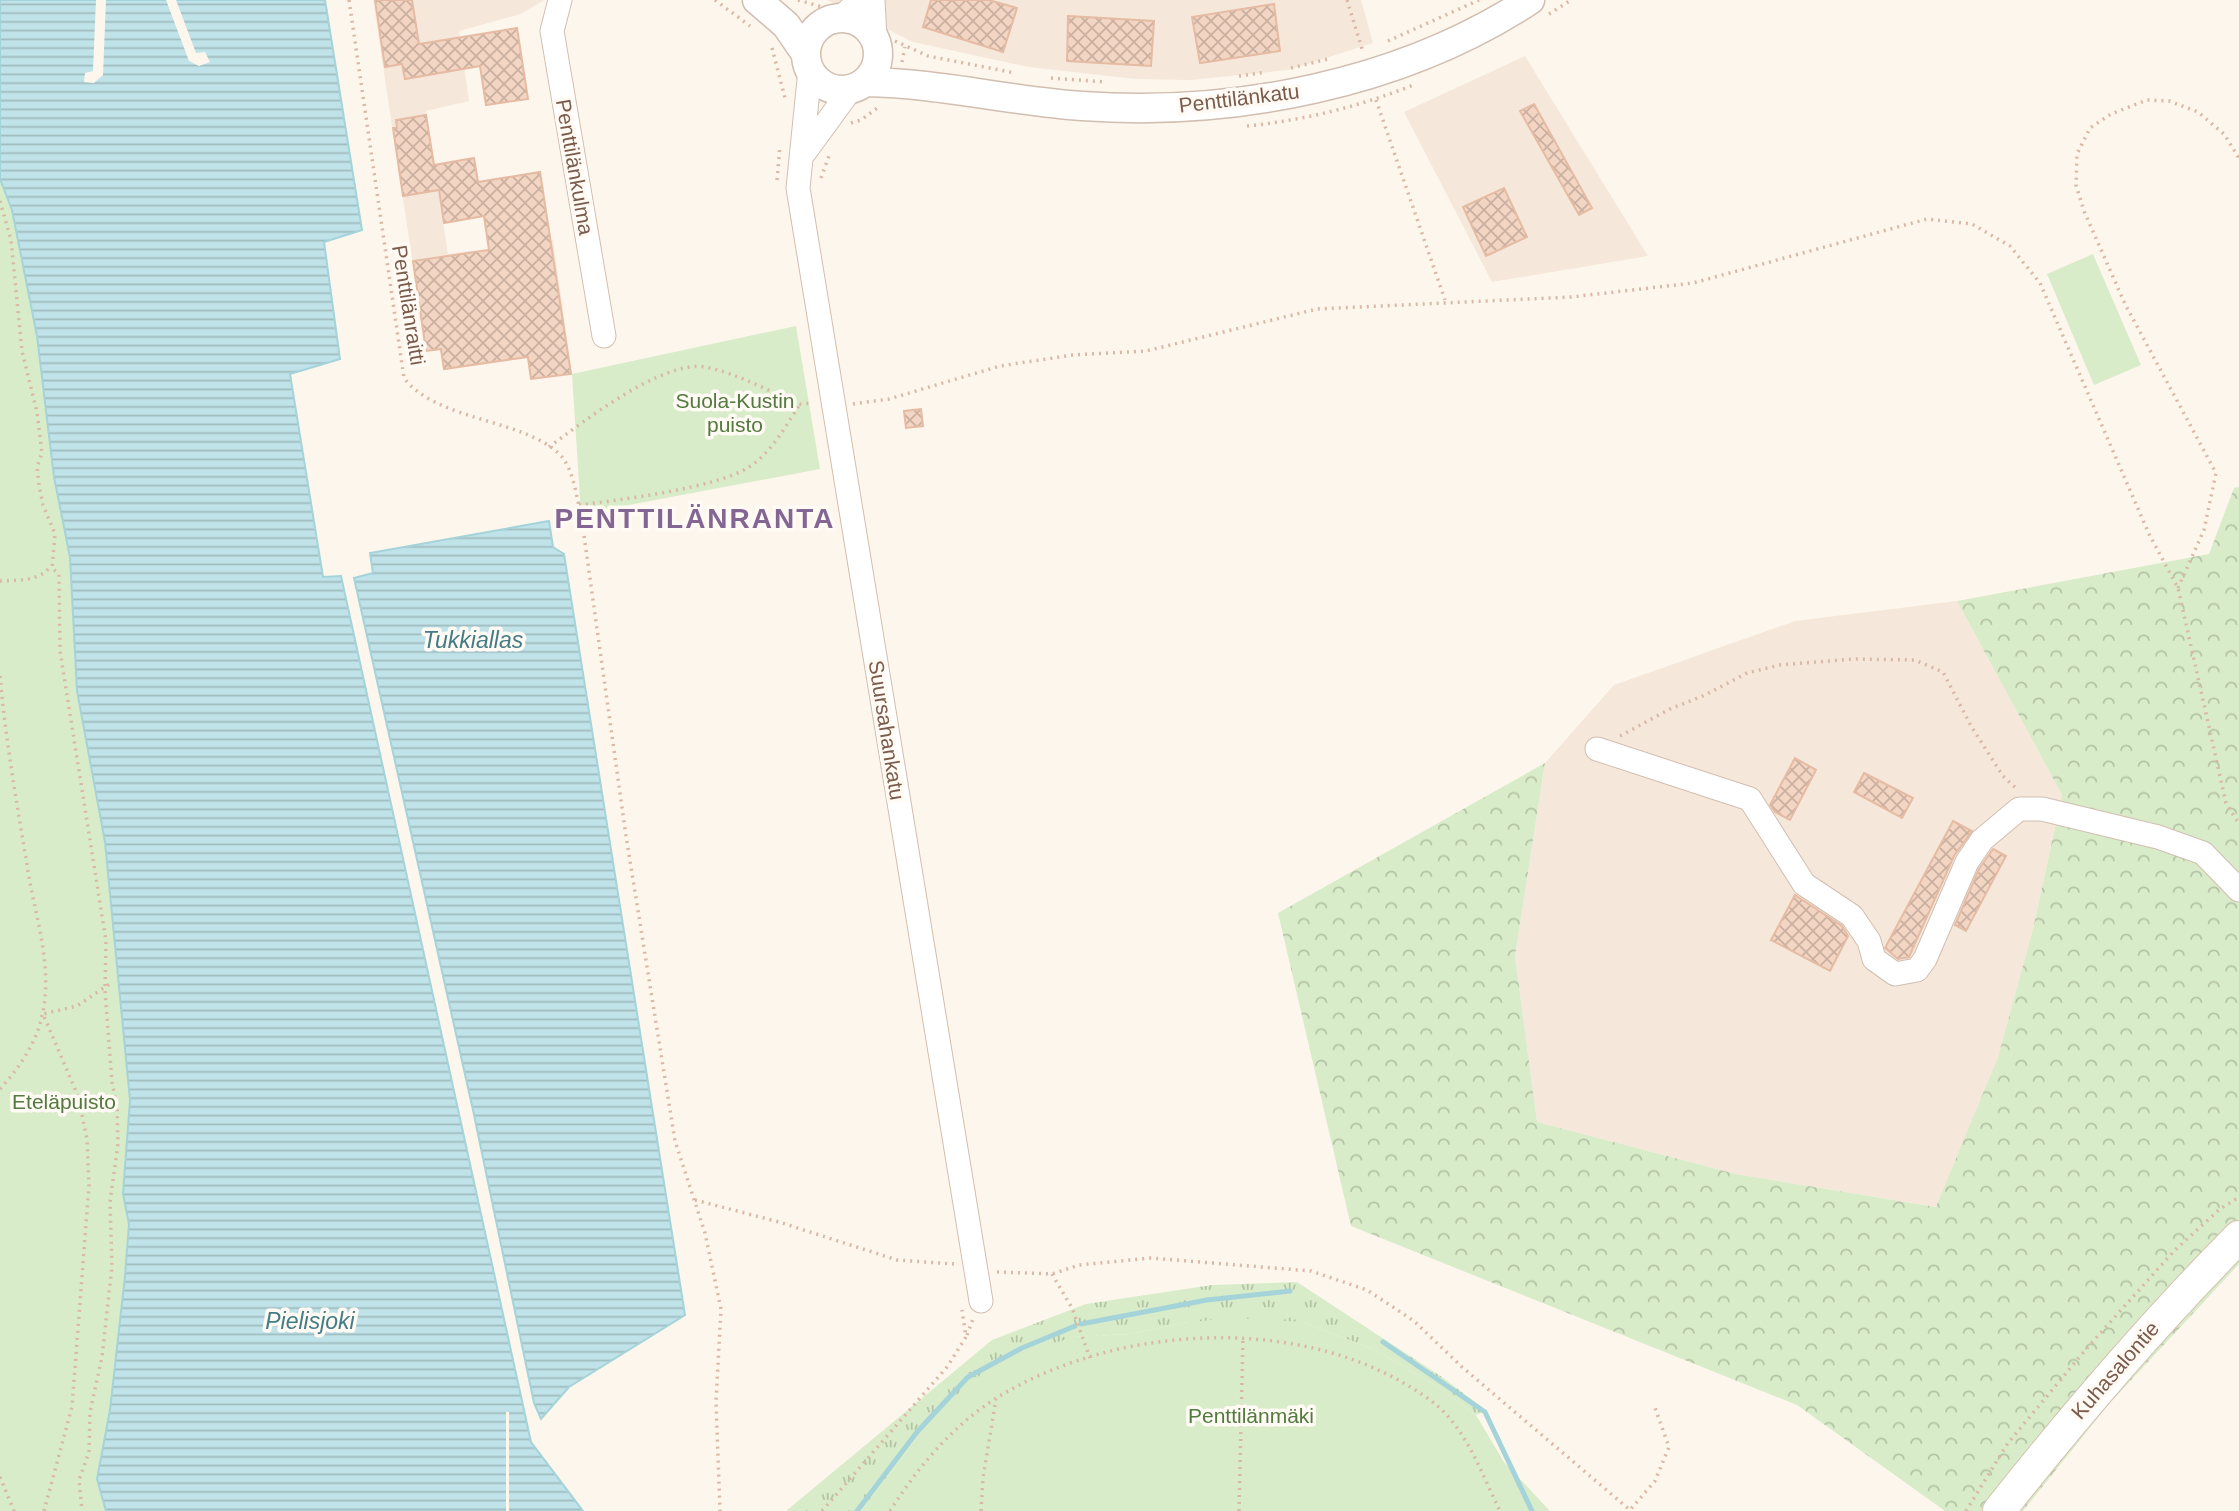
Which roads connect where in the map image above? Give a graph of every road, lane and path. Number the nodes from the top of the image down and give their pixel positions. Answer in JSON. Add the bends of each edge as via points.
{"nodes":[{"id":1,"x":349,"y":0,"type":"edge"},
{"id":2,"x":560,"y":0,"type":"edge"},
{"id":3,"x":715,"y":0,"type":"edge"},
{"id":4,"x":757,"y":0,"type":"edge"},
{"id":5,"x":768,"y":0,"type":"edge"},
{"id":6,"x":799,"y":0,"type":"edge"},
{"id":7,"x":873,"y":0,"type":"edge"},
{"id":8,"x":1347,"y":0,"type":"edge"},
{"id":9,"x":1479,"y":0,"type":"edge"},
{"id":10,"x":1530,"y":0,"type":"edge"},
{"id":11,"x":840,"y":11,"type":"edge"},
{"id":12,"x":752,"y":28,"type":"dead end"},
{"id":13,"x":771,"y":42,"type":"dead end"},
{"id":14,"x":1387,"y":42,"type":"dead end"},
{"id":15,"x":886,"y":46,"type":"junction"},
{"id":16,"x":1364,"y":56,"type":"junction"},
{"id":17,"x":1338,"y":57,"type":"dead end"},
{"id":18,"x":808,"y":62,"type":"junction"},
{"id":19,"x":1027,"y":76,"type":"dead end"},
{"id":20,"x":1040,"y":77,"type":"dead end"},
{"id":21,"x":1229,"y":78,"type":"dead end"},
{"id":22,"x":1109,"y":82,"type":"dead end"},
{"id":23,"x":859,"y":86,"type":"junction"},
{"id":24,"x":931,"y":86,"type":"junction"},
{"id":25,"x":788,"y":109,"type":"dead end"},
{"id":26,"x":782,"y":136,"type":"dead end"},
{"id":27,"x":801,"y":158,"type":"junction"},
{"id":28,"x":2239,"y":158,"type":"edge"},
{"id":29,"x":777,"y":191,"type":"dead end"},
{"id":30,"x":0,"y":201,"type":"edge"},
{"id":31,"x":1446,"y":301,"type":"junction"},
{"id":32,"x":604,"y":335,"type":"dead end"},
{"id":33,"x":810,"y":390,"type":"dead end"},
{"id":34,"x":800,"y":404,"type":"junction"},
{"id":35,"x":851,"y":404,"type":"dead end"},
{"id":36,"x":549,"y":447,"type":"junction"},
{"id":37,"x":579,"y":505,"type":"junction"},
{"id":38,"x":51,"y":562,"type":"junction"},
{"id":39,"x":0,"y":581,"type":"edge"},
{"id":40,"x":2178,"y":588,"type":"junction"},
{"id":41,"x":0,"y":676,"type":"edge"},
{"id":42,"x":1597,"y":749,"type":"joint"},
{"id":43,"x":2042,"y":809,"type":"junction"},
{"id":44,"x":2239,"y":824,"type":"edge"},
{"id":45,"x":2239,"y":890,"type":"edge"},
{"id":46,"x":109,"y":984,"type":"junction"},
{"id":47,"x":43,"y":1014,"type":"junction"},
{"id":48,"x":0,"y":1089,"type":"edge"},
{"id":49,"x":2239,"y":1197,"type":"edge"},
{"id":50,"x":695,"y":1200,"type":"junction"},
{"id":51,"x":2239,"y":1237,"type":"edge"},
{"id":52,"x":962,"y":1269,"type":"junction"},
{"id":53,"x":1052,"y":1274,"type":"junction"},
{"id":54,"x":970,"y":1301,"type":"joint"},
{"id":55,"x":1243,"y":1338,"type":"junction"},
{"id":56,"x":1090,"y":1358,"type":"junction"},
{"id":57,"x":996,"y":1398,"type":"junction"},
{"id":58,"x":1655,"y":1408,"type":"dead end"},
{"id":59,"x":0,"y":1478,"type":"edge"},
{"id":60,"x":14,"y":1511,"type":"edge"},
{"id":61,"x":44,"y":1511,"type":"edge"},
{"id":62,"x":82,"y":1511,"type":"edge"},
{"id":63,"x":720,"y":1511,"type":"edge"},
{"id":64,"x":822,"y":1511,"type":"edge"},
{"id":65,"x":890,"y":1511,"type":"edge"},
{"id":66,"x":981,"y":1511,"type":"edge"},
{"id":67,"x":1239,"y":1511,"type":"edge"},
{"id":68,"x":1500,"y":1511,"type":"edge"},
{"id":69,"x":1966,"y":1511,"type":"edge"},
{"id":70,"x":1999,"y":1511,"type":"edge"}],
"edges":[{"from":1,"to":36,"type":"path","name":"Penttilänraitti","via":[[404,378],[424,398]]},
{"from":2,"to":32,"type":"street","name":"Penttilänkulma","via":[[552,31]]},
{"from":3,"to":12,"type":"path"},
{"from":4,"to":18,"type":"street","via":[[786,24]]},
{"from":5,"to":11,"type":"street","via":[[794,14]]},
{"from":6,"to":11,"type":"path"},
{"from":7,"to":15,"type":"street"},
{"from":8,"to":16,"type":"path"},
{"from":9,"to":14,"type":"path"},
{"from":10,"to":16,"type":"street","name":"Penttilänkatu","via":[[1442,46]]},
{"from":11,"to":15,"type":"street"},
{"from":11,"to":18,"type":"street","via":[[814,32]]},
{"from":13,"to":25,"type":"path"},
{"from":15,"to":19,"type":"path"},
{"from":15,"to":23,"type":"street","via":[[876,69]]},
{"from":15,"to":24,"type":"street"},
{"from":16,"to":24,"type":"street","name":"Penttilänkatu","via":[[1287,95],[1178,107],[1071,105]]},
{"from":16,"to":31,"type":"path"},
{"from":17,"to":21,"type":"path"},
{"from":18,"to":23,"type":"street","via":[[827,87]]},
{"from":18,"to":27,"type":"street","name":"Suursahankatu"},
{"from":20,"to":22,"type":"path"},
{"from":23,"to":24,"type":"street","name":"Penttilänkatu"},
{"from":23,"to":27,"type":"street"},
{"from":26,"to":29,"type":"path","via":[[776,163]]},
{"from":27,"to":52,"type":"street","name":"Suursahankatu","via":[[798,188]]},
{"from":28,"to":40,"type":"path","via":[[2224,134],[2198,112],[2169,100],[2147,100],[2111,114],[2090,128],[2077,154],[2076,186],[2084,211],[2125,304],[2216,473],[2204,530]]},
{"from":30,"to":38,"type":"path","via":[[11,240],[22,351],[37,412],[39,485],[55,534]]},
{"from":31,"to":35,"type":"path","via":[[1317,309],[1146,351],[1000,366],[889,399]]},
{"from":31,"to":40,"type":"path","via":[[1571,297],[1693,283],[1927,219],[1972,224],[2010,246],[2040,283],[2149,534]]},
{"from":33,"to":34,"type":"path","via":[[812,403]]},
{"from":34,"to":36,"type":"path","via":[[725,373],[685,368],[634,391]]},
{"from":34,"to":37,"type":"path","via":[[768,452],[748,468],[722,479]]},
{"from":36,"to":37,"type":"path","via":[[568,467]]},
{"from":37,"to":50,"type":"path","via":[[650,992],[675,1141]]},
{"from":38,"to":39,"type":"path","via":[[44,573],[30,579]]},
{"from":38,"to":46,"type":"path","via":[[59,574],[60,651],[102,909]]},
{"from":40,"to":44,"type":"path","via":[[2227,803]]},
{"from":41,"to":47,"type":"path","via":[[8,759],[43,949]]},
{"from":42,"to":43,"type":"path","via":[[1747,673],[1853,659],[1915,660],[1943,672],[1970,726],[2003,776]]},
{"from":42,"to":43,"type":"street","via":[[1750,799],[1804,884],[1852,916],[1874,959],[1895,974],[1917,970],[1925,959],[1982,840],[2019,809]]},
{"from":43,"to":45,"type":"street","via":[[2158,836],[2203,853]]},
{"from":46,"to":47,"type":"path","via":[[77,1006]]},
{"from":46,"to":62,"type":"path","via":[[118,1144],[110,1202],[113,1231],[106,1324],[89,1412],[89,1452],[79,1480]]},
{"from":47,"to":48,"type":"path","via":[[29,1050]]},
{"from":47,"to":61,"type":"path","via":[[78,1096],[87,1139],[89,1185],[72,1407]]},
{"from":49,"to":69,"type":"path","via":[[2174,1251],[2087,1348],[2008,1443]]},
{"from":50,"to":52,"type":"path","via":[[897,1260]]},
{"from":50,"to":63,"type":"path","via":[[721,1309],[716,1402]]},
{"from":51,"to":70,"type":"main road","name":"Kuhasalontie","via":[[2092,1394]]},
{"from":52,"to":53,"type":"path"},
{"from":52,"to":54,"type":"street","name":"Suursahankatu"},
{"from":53,"to":56,"type":"path","via":[[1072,1308]]},
{"from":53,"to":58,"type":"path","via":[[1079,1265],[1151,1258],[1311,1271],[1367,1290],[1414,1321],[1630,1510],[1655,1481],[1669,1447]]},
{"from":54,"to":64,"type":"path","via":[[966,1336],[947,1367]]},
{"from":55,"to":56,"type":"path","via":[[1178,1341]]},
{"from":55,"to":67,"type":"path"},
{"from":55,"to":68,"type":"path","via":[[1310,1345],[1366,1362],[1432,1401],[1463,1435]]},
{"from":56,"to":57,"type":"path","via":[[1034,1377]]},
{"from":57,"to":65,"type":"path","via":[[914,1472]]},
{"from":57,"to":66,"type":"path"},
{"from":59,"to":60,"type":"path"}]}
